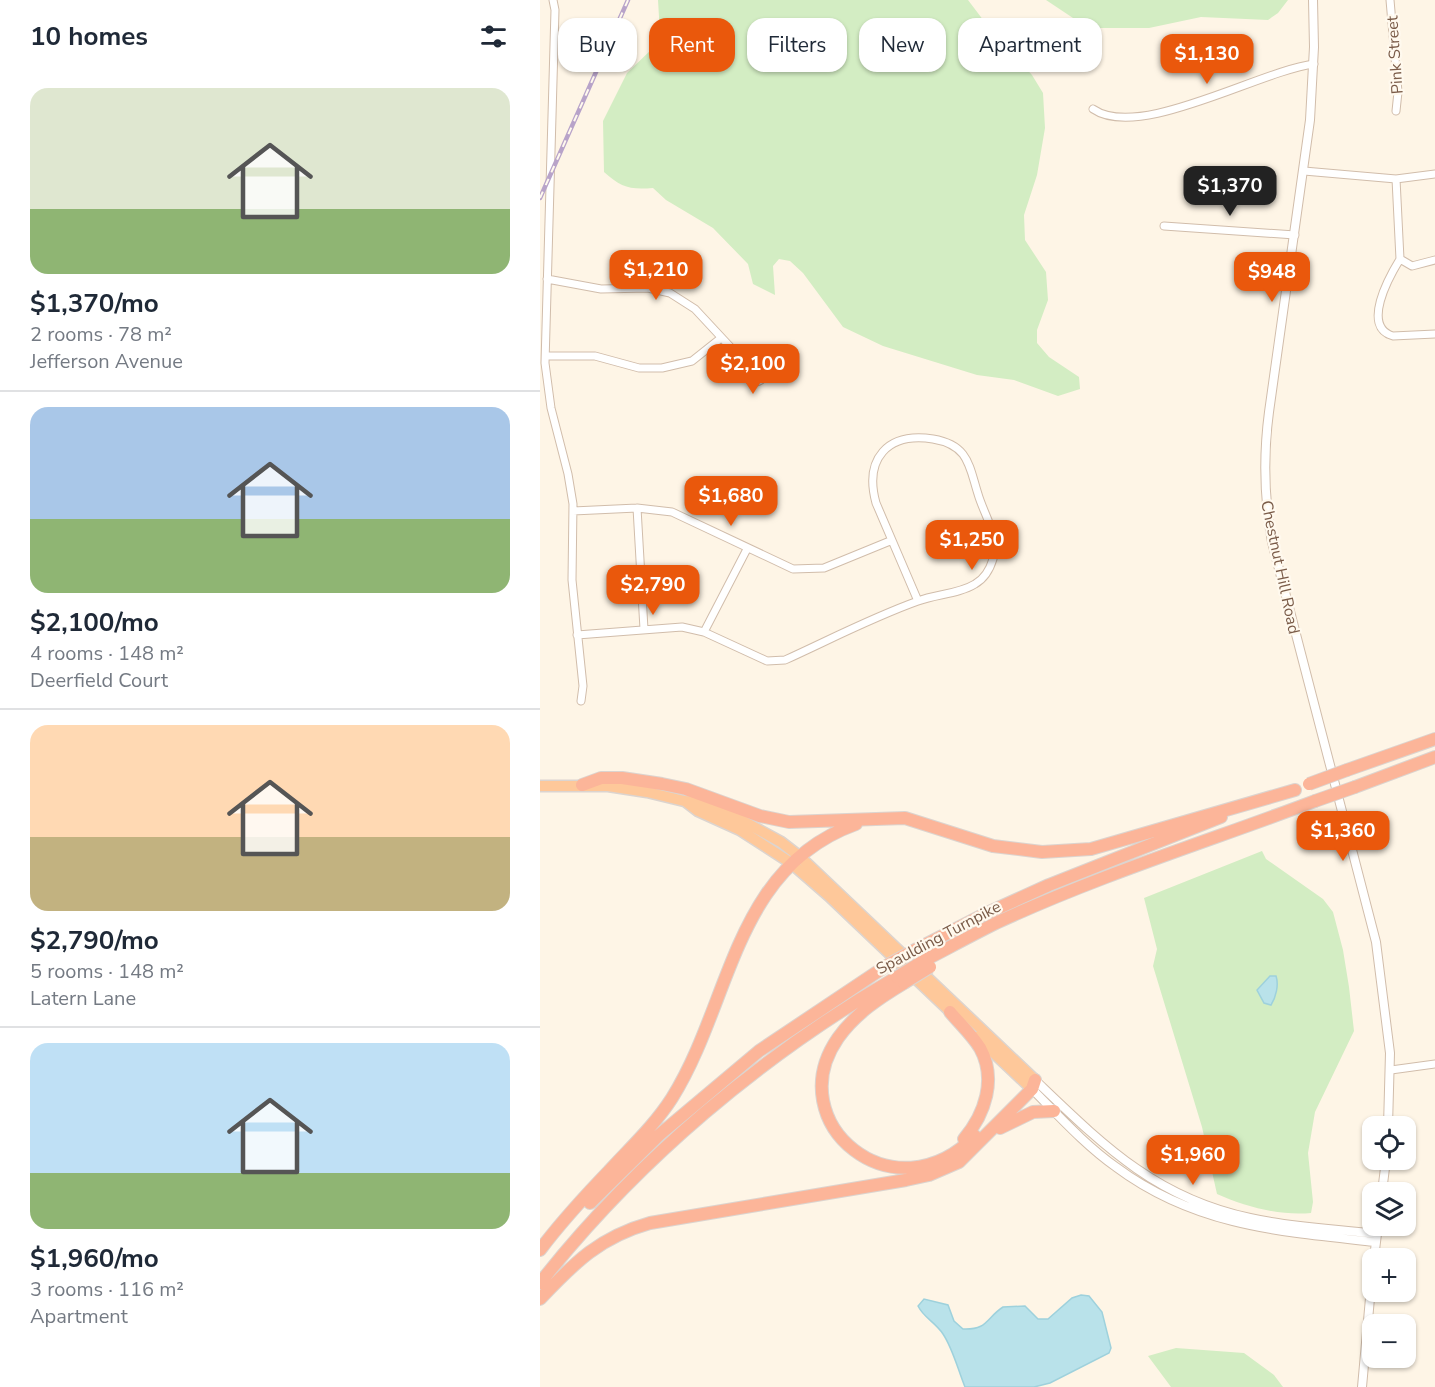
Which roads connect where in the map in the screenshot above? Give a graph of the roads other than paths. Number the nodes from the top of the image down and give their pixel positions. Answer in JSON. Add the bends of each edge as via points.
{"nodes":[{"id":1,"x":553,"y":0,"type":"edge"},
{"id":2,"x":1313,"y":0,"type":"edge"},
{"id":3,"x":1390,"y":0,"type":"edge"},
{"id":4,"x":1314,"y":64,"type":"junction"},
{"id":5,"x":1094,"y":109,"type":"dead end"},
{"id":6,"x":1396,"y":111,"type":"dead end"},
{"id":7,"x":1304,"y":171,"type":"junction"},
{"id":8,"x":1435,"y":174,"type":"edge"},
{"id":9,"x":1396,"y":179,"type":"junction"},
{"id":10,"x":1164,"y":226,"type":"dead end"},
{"id":11,"x":1296,"y":235,"type":"junction"},
{"id":12,"x":1400,"y":259,"type":"junction"},
{"id":13,"x":1435,"y":260,"type":"edge"},
{"id":14,"x":547,"y":279,"type":"junction"},
{"id":15,"x":1435,"y":334,"type":"edge"},
{"id":16,"x":722,"y":338,"type":"junction"},
{"id":17,"x":546,"y":356,"type":"junction"},
{"id":18,"x":748,"y":366,"type":"dead end"},
{"id":19,"x":637,"y":508,"type":"junction"},
{"id":20,"x":573,"y":511,"type":"junction"},
{"id":21,"x":890,"y":541,"type":"junction"},
{"id":22,"x":747,"y":549,"type":"junction"},
{"id":23,"x":918,"y":601,"type":"junction"},
{"id":24,"x":644,"y":629,"type":"junction"},
{"id":25,"x":704,"y":632,"type":"junction"},
{"id":26,"x":577,"y":635,"type":"junction"},
{"id":27,"x":581,"y":701,"type":"dead end"},
{"id":28,"x":1435,"y":739,"type":"edge"},
{"id":29,"x":1430,"y":759,"type":"edge"},
{"id":30,"x":582,"y":785,"type":"junction"},
{"id":31,"x":540,"y":786,"type":"edge"},
{"id":32,"x":1295,"y":789,"type":"junction"},
{"id":33,"x":874,"y":818,"type":"junction"},
{"id":34,"x":795,"y":859,"type":"junction"},
{"id":35,"x":900,"y":980,"type":"junction"},
{"id":36,"x":950,"y":1012,"type":"junction"},
{"id":37,"x":1435,"y":1064,"type":"edge"},
{"id":38,"x":1391,"y":1071,"type":"junction"},
{"id":39,"x":1031,"y":1084,"type":"junction"},
{"id":40,"x":1054,"y":1111,"type":"junction"},
{"id":41,"x":1389,"y":1116,"type":"edge"},
{"id":42,"x":980,"y":1143,"type":"junction"},
{"id":43,"x":938,"y":1161,"type":"junction"},
{"id":44,"x":1362,"y":1232,"type":"edge"},
{"id":45,"x":1362,"y":1233,"type":"edge"},
{"id":46,"x":540,"y":1250,"type":"edge"},
{"id":47,"x":540,"y":1260,"type":"edge"},
{"id":48,"x":540,"y":1282,"type":"edge"},
{"id":49,"x":540,"y":1299,"type":"edge"},
{"id":50,"x":1370,"y":1302,"type":"edge"},
{"id":51,"x":1362,"y":1387,"type":"edge"}],
"edges":[{"from":1,"to":14,"type":"street"},
{"from":2,"to":4,"type":"street","name":"Chestnut Hill Road"},
{"from":3,"to":6,"type":"street","name":"Pink Street","via":[[1398,92]]},
{"from":4,"to":5,"type":"street","via":[[1286,69],[1152,115],[1118,119]]},
{"from":4,"to":7,"type":"street","name":"Chestnut Hill Road"},
{"from":7,"to":9,"type":"street"},
{"from":7,"to":11,"type":"street","name":"Chestnut Hill Road"},
{"from":8,"to":9,"type":"street"},
{"from":9,"to":12,"type":"street"},
{"from":10,"to":11,"type":"street"},
{"from":11,"to":38,"type":"street","name":"Chestnut Hill Road","via":[[1266,430],[1266,501],[1272,542],[1376,942]]},
{"from":12,"to":13,"type":"street","via":[[1412,266]]},
{"from":12,"to":15,"type":"street","via":[[1383,294],[1378,324],[1393,336]]},
{"from":14,"to":16,"type":"street","via":[[601,289],[640,287],[664,291],[695,309]]},
{"from":14,"to":17,"type":"street"},
{"from":16,"to":17,"type":"street","via":[[692,361],[662,368],[639,368],[595,356]]},
{"from":16,"to":18,"type":"street"},
{"from":17,"to":20,"type":"street","via":[[549,393]]},
{"from":19,"to":20,"type":"street"},
{"from":19,"to":22,"type":"street","via":[[672,512]]},
{"from":19,"to":24,"type":"street"},
{"from":20,"to":26,"type":"street","via":[[572,580]]},
{"from":21,"to":22,"type":"street","via":[[812,570],[793,569]]},
{"from":21,"to":23,"type":"street"},
{"from":21,"to":23,"type":"street","via":[[872,489],[874,463],[897,442],[922,438],[959,449],[973,470],[995,538],[993,560],[974,585]]},
{"from":22,"to":25,"type":"street"},
{"from":23,"to":25,"type":"street","via":[[785,660],[767,661]]},
{"from":24,"to":25,"type":"street","via":[[682,627]]},
{"from":24,"to":26,"type":"street"},
{"from":26,"to":27,"type":"street"},
{"from":28,"to":32,"type":"highway","name":"Spaulding Turnpike","bridge":true},
{"from":29,"to":35,"type":"highway","name":"Spaulding Turnpike","bridge":true,"via":[[1152,860],[997,923]]},
{"from":30,"to":31,"type":"highway"},
{"from":30,"to":33,"type":"highway","via":[[601,778],[662,784],[789,822]]},
{"from":30,"to":34,"type":"highway","via":[[702,802],[781,842]]},
{"from":32,"to":33,"type":"highway","via":[[1091,849],[1058,852],[1000,848],[921,821]]},
{"from":32,"to":47,"type":"highway","name":"Spaulding Turnpike","bridge":true,"via":[[1104,862],[985,914],[885,966],[759,1051],[699,1100],[614,1177]]},
{"from":33,"to":34,"type":"highway","via":[[824,837]]},
{"from":34,"to":36,"type":"highway"},
{"from":34,"to":39,"type":"highway"},
{"from":34,"to":46,"type":"highway","via":[[780,873],[753,913],[672,1098]]},
{"from":35,"to":43,"type":"highway","via":[[838,1038],[827,1060],[824,1100],[842,1140],[866,1159],[902,1168]]},
{"from":35,"to":48,"type":"highway","name":"Spaulding Turnpike","via":[[814,1029],[744,1081],[601,1212]]},
{"from":36,"to":39,"type":"highway"},
{"from":36,"to":43,"type":"highway","via":[[980,1048],[988,1086],[978,1122],[965,1139]]},
{"from":37,"to":38,"type":"street"},
{"from":38,"to":41,"type":"street","name":"Chestnut Hill Road"},
{"from":39,"to":40,"type":"street"},
{"from":39,"to":42,"type":"highway"},
{"from":39,"to":43,"type":"highway","via":[[967,1144]]},
{"from":39,"to":44,"type":"street","via":[[1115,1155],[1185,1197],[1250,1218]]},
{"from":40,"to":42,"type":"highway","via":[[1024,1115]]},
{"from":40,"to":45,"type":"street","via":[[1120,1171],[1188,1208],[1263,1229]]},
{"from":42,"to":49,"type":"highway","via":[[959,1162],[928,1175],[633,1228],[607,1239],[579,1259]]},
{"from":50,"to":51,"type":"street"}]}
